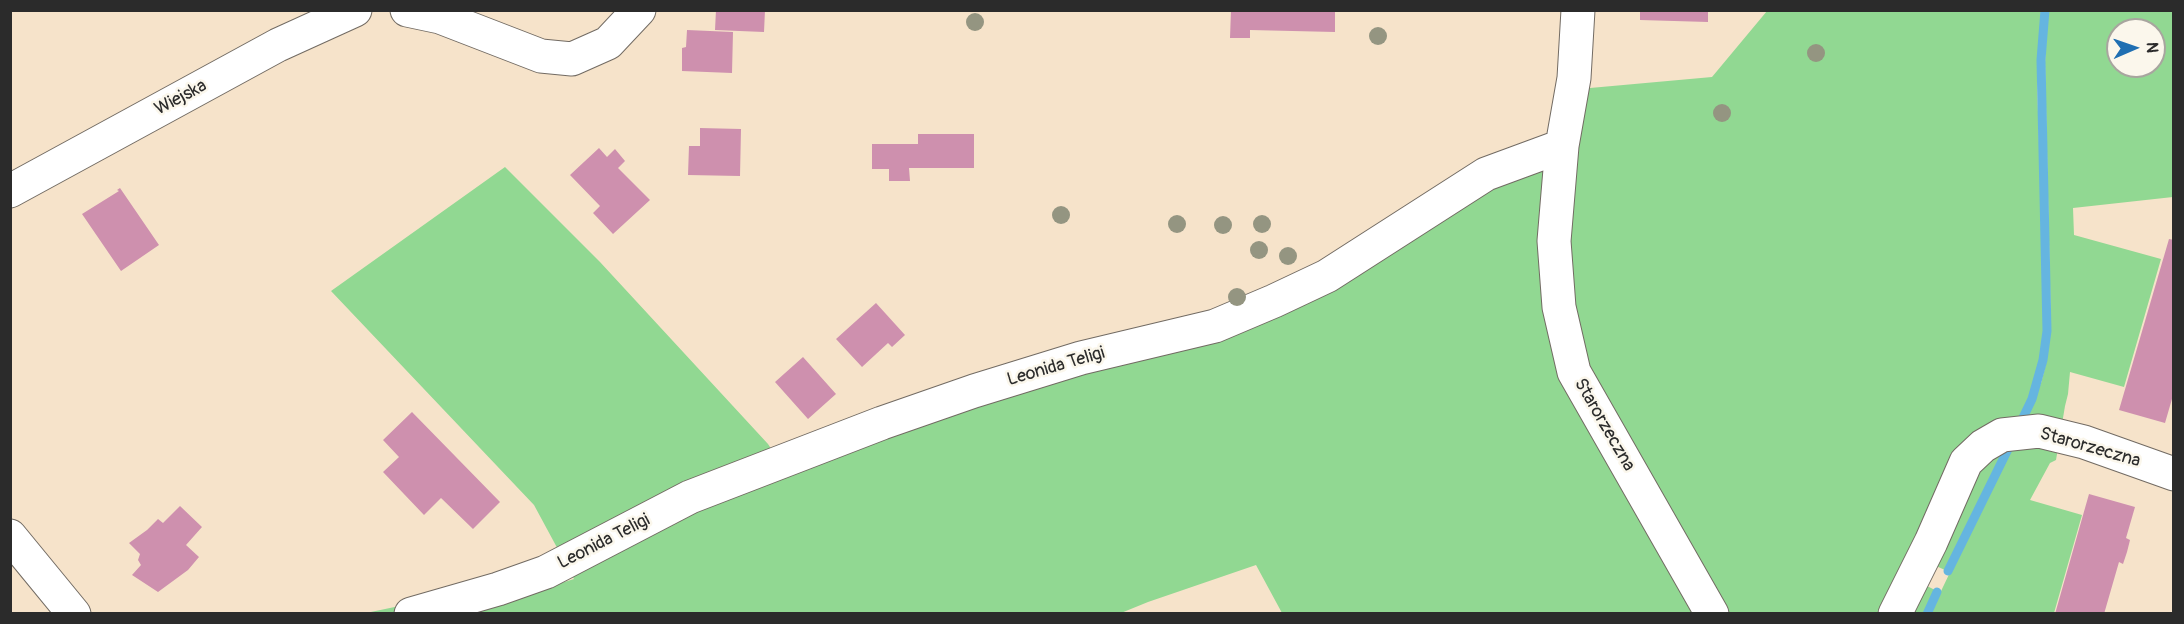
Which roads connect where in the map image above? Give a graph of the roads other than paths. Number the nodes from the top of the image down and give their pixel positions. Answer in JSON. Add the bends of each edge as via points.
{"nodes":[{"id":1,"x":355,"y":10,"type":"edge"},
{"id":2,"x":407,"y":10,"type":"edge"},
{"id":3,"x":639,"y":10,"type":"edge"},
{"id":4,"x":1578,"y":10,"type":"edge"},
{"id":5,"x":1562,"y":146,"type":"junction"},
{"id":6,"x":10,"y":191,"type":"edge"},
{"id":7,"x":2174,"y":474,"type":"edge"},
{"id":8,"x":10,"y":536,"type":"edge"},
{"id":9,"x":74,"y":614,"type":"edge"},
{"id":10,"x":411,"y":614,"type":"edge"},
{"id":11,"x":1712,"y":614,"type":"edge"},
{"id":12,"x":1895,"y":614,"type":"edge"}],
"edges":[{"from":1,"to":6,"type":"street","name":"Wiejska","via":[[278,45]]},
{"from":2,"to":3,"type":"street","via":[[440,17],[541,56],[572,59],[608,43]]},
{"from":4,"to":5,"type":"street","via":[[1574,78]]},
{"from":5,"to":10,"type":"street","name":"Leonida Teligi","via":[[1486,174],[1327,276],[1215,326],[1081,358],[882,423],[690,497],[546,572]]},
{"from":5,"to":11,"type":"street","name":"Starorzeczna","via":[[1554,241],[1559,307],[1574,372]]},
{"from":7,"to":12,"type":"street","name":"Starorzeczna","via":[[2084,442],[2039,431],[2002,435],[1966,462]]},
{"from":8,"to":9,"type":"street"}]}
